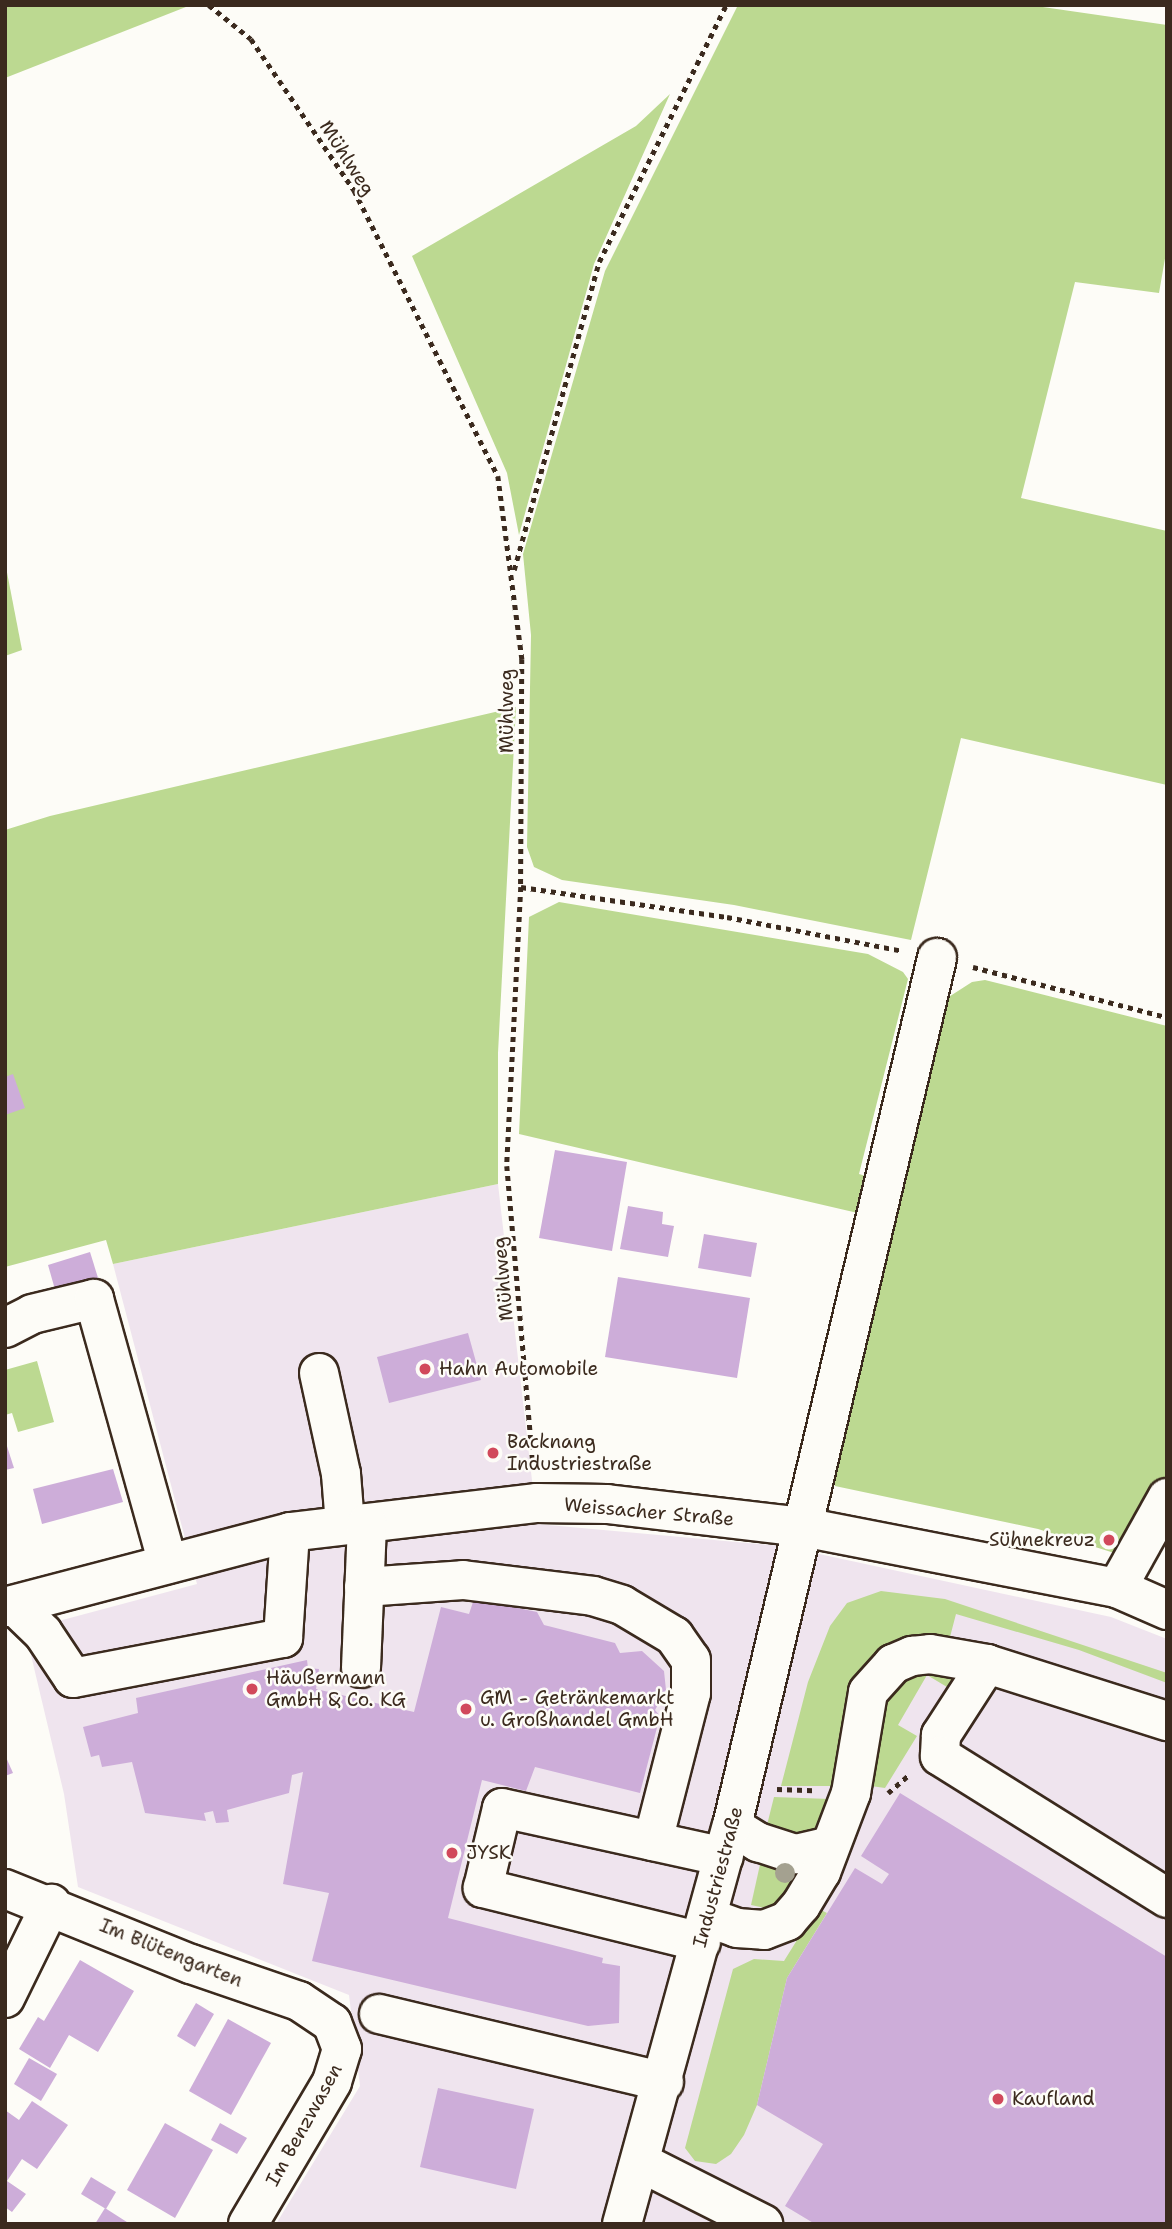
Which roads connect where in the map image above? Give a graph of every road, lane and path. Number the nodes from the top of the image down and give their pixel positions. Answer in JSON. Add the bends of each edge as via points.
{"nodes":[{"id":1,"x":209,"y":5,"type":"edge"},
{"id":2,"x":726,"y":5,"type":"edge"},
{"id":3,"x":513,"y":574,"type":"junction"},
{"id":4,"x":521,"y":887,"type":"junction"},
{"id":5,"x":937,"y":958,"type":"junction"},
{"id":6,"x":1167,"y":1017,"type":"edge"},
{"id":7,"x":5,"y":1328,"type":"edge"},
{"id":8,"x":318,"y":1373,"type":"dead end"},
{"id":9,"x":1167,"y":1498,"type":"edge"},
{"id":10,"x":537,"y":1503,"type":"junction"},
{"id":11,"x":356,"y":1524,"type":"junction"},
{"id":12,"x":803,"y":1527,"type":"junction"},
{"id":13,"x":290,"y":1532,"type":"junction"},
{"id":14,"x":168,"y":1564,"type":"junction"},
{"id":15,"x":364,"y":1587,"type":"junction"},
{"id":16,"x":1117,"y":1588,"type":"junction"},
{"id":17,"x":10,"y":1606,"type":"edge"},
{"id":18,"x":1167,"y":1610,"type":"edge"},
{"id":19,"x":987,"y":1664,"type":"junction"},
{"id":20,"x":361,"y":1668,"type":"dead end"},
{"id":21,"x":1167,"y":1721,"type":"edge"},
{"id":22,"x":653,"y":1841,"type":"junction"},
{"id":23,"x":728,"y":1842,"type":"junction"},
{"id":24,"x":827,"y":1847,"type":"junction"},
{"id":25,"x":5,"y":1889,"type":"edge"},
{"id":26,"x":1167,"y":1898,"type":"edge"},
{"id":27,"x":51,"y":1904,"type":"junction"},
{"id":28,"x":704,"y":1930,"type":"junction"},
{"id":29,"x":5,"y":1998,"type":"edge"},
{"id":30,"x":379,"y":2014,"type":"dead end"},
{"id":31,"x":332,"y":2024,"type":"joint"},
{"id":32,"x":664,"y":2082,"type":"junction"},
{"id":33,"x":642,"y":2163,"type":"junction"},
{"id":34,"x":248,"y":2224,"type":"edge"},
{"id":35,"x":622,"y":2224,"type":"edge"},
{"id":36,"x":764,"y":2224,"type":"edge"}],
"edges":[{"from":1,"to":3,"type":"path","name":"Mühlweg","via":[[251,39],[354,190],[498,476]]},
{"from":2,"to":3,"type":"path","via":[[599,262]]},
{"from":3,"to":4,"type":"path","name":"Mühlweg","via":[[522,659]]},
{"from":4,"to":5,"type":"path","via":[[727,917]]},
{"from":4,"to":10,"type":"path","name":"Mühlweg","via":[[507,1166]]},
{"from":5,"to":6,"type":"path"},
{"from":5,"to":12,"type":"street","name":"Industriestraße"},
{"from":7,"to":14,"type":"street","via":[[32,1314],[94,1299]]},
{"from":8,"to":11,"type":"street"},
{"from":9,"to":16,"type":"street"},
{"from":10,"to":11,"type":"street","name":"Weissacher Straße"},
{"from":10,"to":12,"type":"street","name":"Weissacher Straße","via":[[607,1504]]},
{"from":11,"to":13,"type":"street","name":"Weissacher Straße"},
{"from":11,"to":15,"type":"street"},
{"from":12,"to":16,"type":"street","name":"Weissacher Straße"},
{"from":12,"to":23,"type":"street","name":"Industriestraße"},
{"from":13,"to":14,"type":"street","name":"Weissacher Straße"},
{"from":13,"to":17,"type":"street","via":[[283,1638],[73,1678],[43,1633]]},
{"from":14,"to":17,"type":"street","name":"Weissacher Straße"},
{"from":15,"to":20,"type":"street"},
{"from":15,"to":22,"type":"street","via":[[463,1580],[593,1596],[622,1605],[674,1636],[691,1660],[691,1693]]},
{"from":16,"to":18,"type":"street","name":"Weissacher Straße"},
{"from":19,"to":21,"type":"street"},
{"from":19,"to":24,"type":"street","via":[[930,1654],[912,1656],[877,1677],[862,1716],[851,1793]]},
{"from":19,"to":26,"type":"street","via":[[941,1735],[940,1756]]},
{"from":22,"to":23,"type":"street"},
{"from":22,"to":28,"type":"street","via":[[502,1808],[483,1888]]},
{"from":23,"to":24,"type":"street","via":[[758,1842],[796,1854]]},
{"from":23,"to":28,"type":"street","name":"Industriestraße"},
{"from":24,"to":28,"type":"street","via":[[815,1883],[787,1921],[764,1930]]},
{"from":25,"to":27,"type":"street","name":"Im Blütengarten"},
{"from":27,"to":29,"type":"street"},
{"from":27,"to":31,"type":"street","name":"Im Blütengarten","via":[[191,1964],[299,2001]]},
{"from":28,"to":32,"type":"street","name":"Industriestraße"},
{"from":30,"to":32,"type":"street"},
{"from":31,"to":34,"type":"street","name":"Im Benzwasen","via":[[342,2049],[332,2082]]},
{"from":32,"to":33,"type":"street","name":"Industriestraße"},
{"from":33,"to":35,"type":"street","name":"Industriestraße"},
{"from":33,"to":36,"type":"street"}]}
